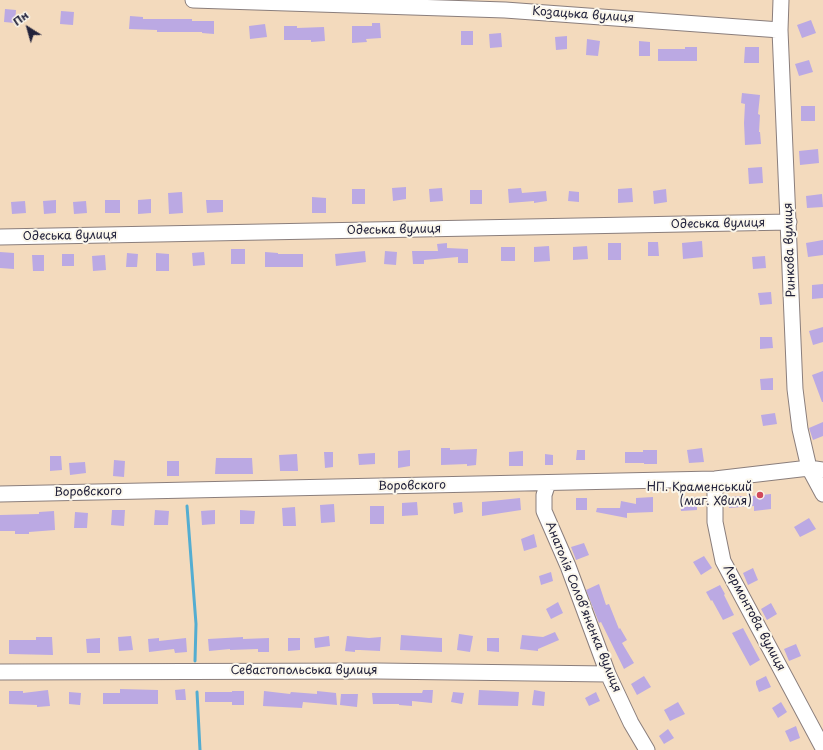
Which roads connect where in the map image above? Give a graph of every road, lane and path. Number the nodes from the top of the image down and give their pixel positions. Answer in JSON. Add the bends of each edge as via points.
{"nodes":[{"id":1,"x":194,"y":0,"type":"edge"},
{"id":2,"x":784,"y":2,"type":"edge"},
{"id":3,"x":780,"y":30,"type":"junction"},
{"id":4,"x":789,"y":222,"type":"junction"},
{"id":5,"x":0,"y":237,"type":"edge"},
{"id":6,"x":816,"y":469,"type":"edge"},
{"id":7,"x":715,"y":479,"type":"junction"},
{"id":8,"x":548,"y":483,"type":"junction"},
{"id":9,"x":0,"y":494,"type":"edge"},
{"id":10,"x":823,"y":494,"type":"edge"},
{"id":11,"x":0,"y":672,"type":"edge"},
{"id":12,"x":608,"y":674,"type":"junction"},
{"id":13,"x":823,"y":748,"type":"edge"},
{"id":14,"x":647,"y":750,"type":"edge"}],
"edges":[{"from":1,"to":3,"type":"street","name":"Козацька вулиця","via":[[505,10]]},
{"from":2,"to":3,"type":"street","name":"Ринкова вулиця"},
{"from":3,"to":4,"type":"street","name":"Ринкова вулиця"},
{"from":4,"to":5,"type":"street","name":"Одеська вулиця"},
{"from":4,"to":6,"type":"street","name":"Ринкова вулиця","via":[[795,389],[800,429]]},
{"from":6,"to":7,"type":"street","name":"Воровского"},
{"from":6,"to":10,"type":"street","name":"Ринкова вулиця"},
{"from":7,"to":8,"type":"street","name":"Воровского"},
{"from":7,"to":13,"type":"street","name":"Лермонтова вулиця","via":[[715,522],[723,561]]},
{"from":8,"to":9,"type":"street","name":"Воровского"},
{"from":8,"to":12,"type":"street","name":"Анатолія Солов'яненка вулиця","via":[[544,495],[544,511],[568,566]]},
{"from":11,"to":12,"type":"street","name":"Севастопольська вулиця","via":[[377,671]]},
{"from":12,"to":14,"type":"street","name":"Анатолія Солов'яненка вулиця"}]}
